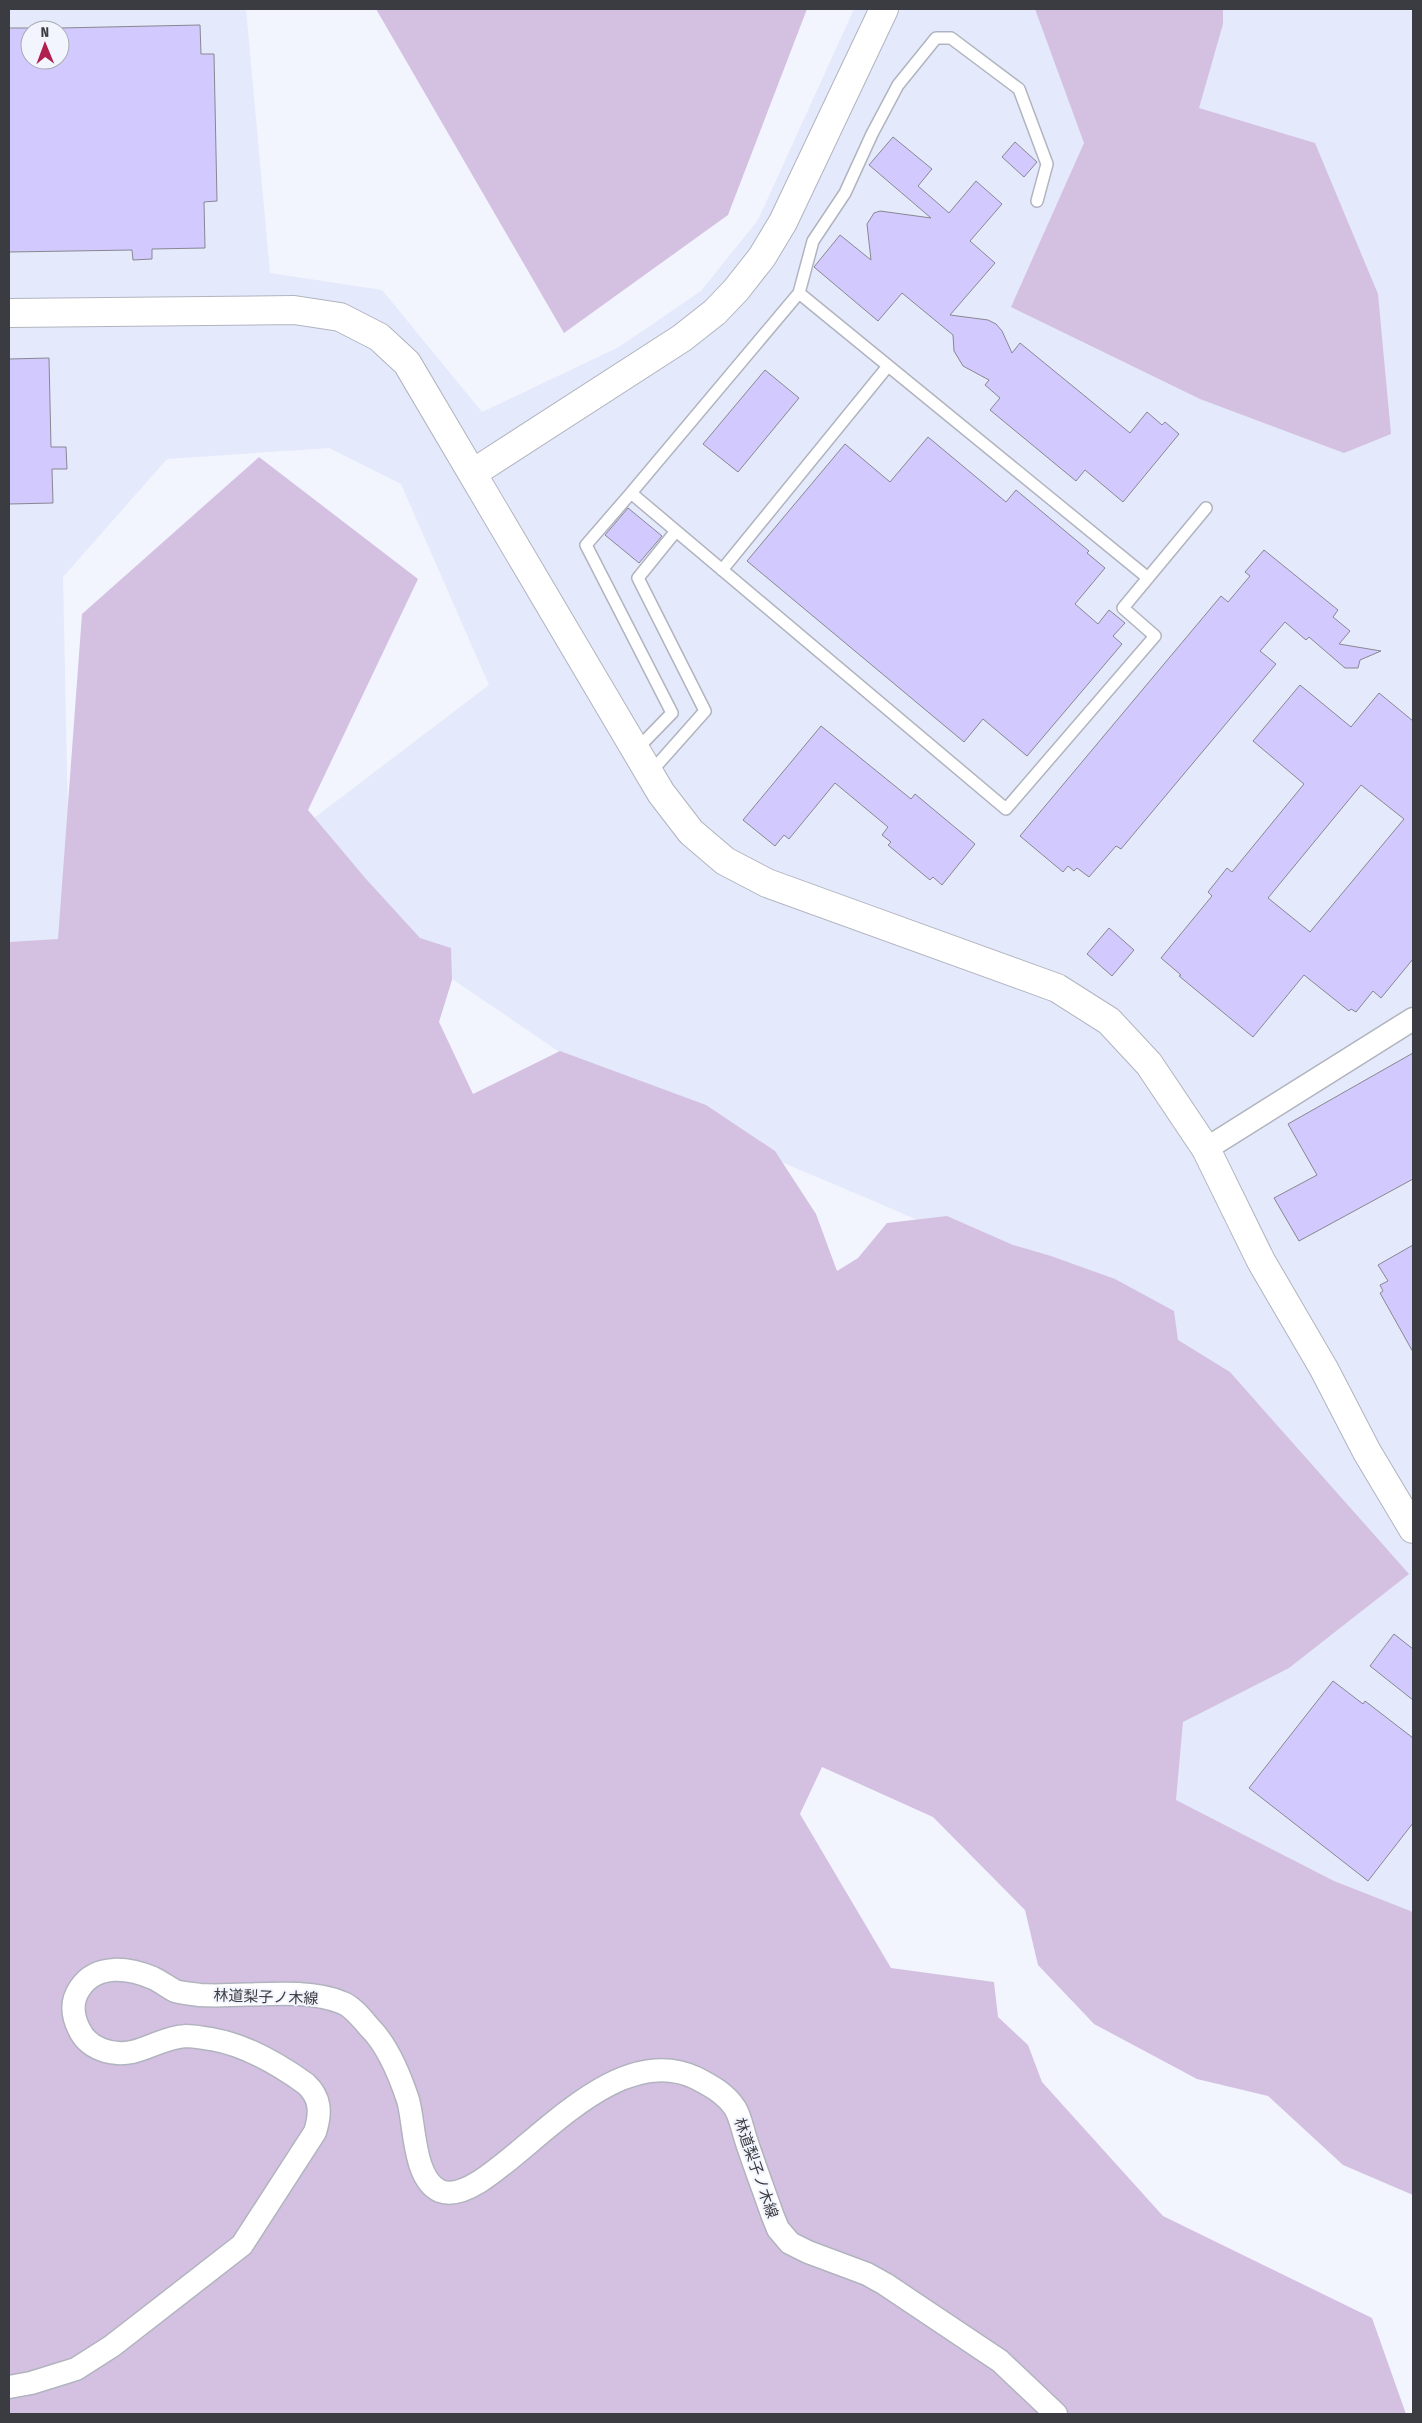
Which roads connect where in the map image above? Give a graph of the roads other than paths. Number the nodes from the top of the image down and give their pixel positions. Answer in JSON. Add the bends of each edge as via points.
{"nodes":[{"id":1,"x":884,"y":9,"type":"edge"},
{"id":2,"x":1037,"y":201,"type":"dead end"},
{"id":3,"x":799,"y":293,"type":"junction"},
{"id":4,"x":9,"y":313,"type":"edge"},
{"id":5,"x":888,"y":366,"type":"junction"},
{"id":6,"x":473,"y":473,"type":"junction"},
{"id":7,"x":631,"y":493,"type":"junction"},
{"id":8,"x":1206,"y":508,"type":"dead end"},
{"id":9,"x":676,"y":531,"type":"junction"},
{"id":10,"x":722,"y":570,"type":"junction"},
{"id":11,"x":1148,"y":578,"type":"junction"},
{"id":12,"x":636,"y":750,"type":"junction"},
{"id":13,"x":649,"y":773,"type":"junction"},
{"id":14,"x":1413,"y":1019,"type":"edge"},
{"id":15,"x":1206,"y":1149,"type":"junction"},
{"id":16,"x":1413,"y":1529,"type":"edge"},
{"id":17,"x":9,"y":2388,"type":"edge"},
{"id":18,"x":1056,"y":2414,"type":"edge"}],
"edges":[{"from":1,"to":6,"type":"street","via":[[783,222],[762,257],[736,290],[682,338]]},
{"from":2,"to":3,"type":"lane","via":[[1047,164],[1019,89],[951,38],[936,38],[898,85],[846,193],[813,241]]},
{"from":3,"to":5,"type":"lane"},
{"from":3,"to":7,"type":"lane"},
{"from":4,"to":6,"type":"street","via":[[294,310],[340,316],[380,337],[407,363]]},
{"from":5,"to":10,"type":"lane"},
{"from":5,"to":11,"type":"lane"},
{"from":6,"to":12,"type":"street"},
{"from":7,"to":9,"type":"lane"},
{"from":7,"to":12,"type":"lane","via":[[586,544],[672,713]]},
{"from":8,"to":11,"type":"lane"},
{"from":9,"to":10,"type":"lane"},
{"from":9,"to":13,"type":"lane","via":[[638,578],[705,711]]},
{"from":10,"to":11,"type":"lane","via":[[1006,809],[1155,636],[1123,608]]},
{"from":12,"to":13,"type":"street"},
{"from":13,"to":15,"type":"street","via":[[691,832],[725,861],[767,883],[1057,988],[1109,1021],[1150,1064]]},
{"from":14,"to":15,"type":"street"},
{"from":15,"to":16,"type":"street","via":[[1261,1261]]},
{"from":17,"to":18,"type":"street","name":"林道梨子ノ木線","via":[[76,2369],[112,2346],[242,2245],[315,2132],[320,2116],[319,2102],[313,2090],[244,2047],[186,2036],[155,2042],[133,2052],[109,2052],[93,2046],[80,2034],[73,2005],[84,1982],[96,1973],[112,1969],[130,1970],[177,1991],[199,1995],[316,1995],[346,2004],[374,2031],[395,2066],[408,2101],[420,2166],[434,2187],[443,2192],[464,2191],[503,2165],[585,2097],[622,2079],[655,2072],[687,2074],[720,2091],[736,2109],[778,2229],[790,2243],[885,2284],[1000,2361]]}]}
